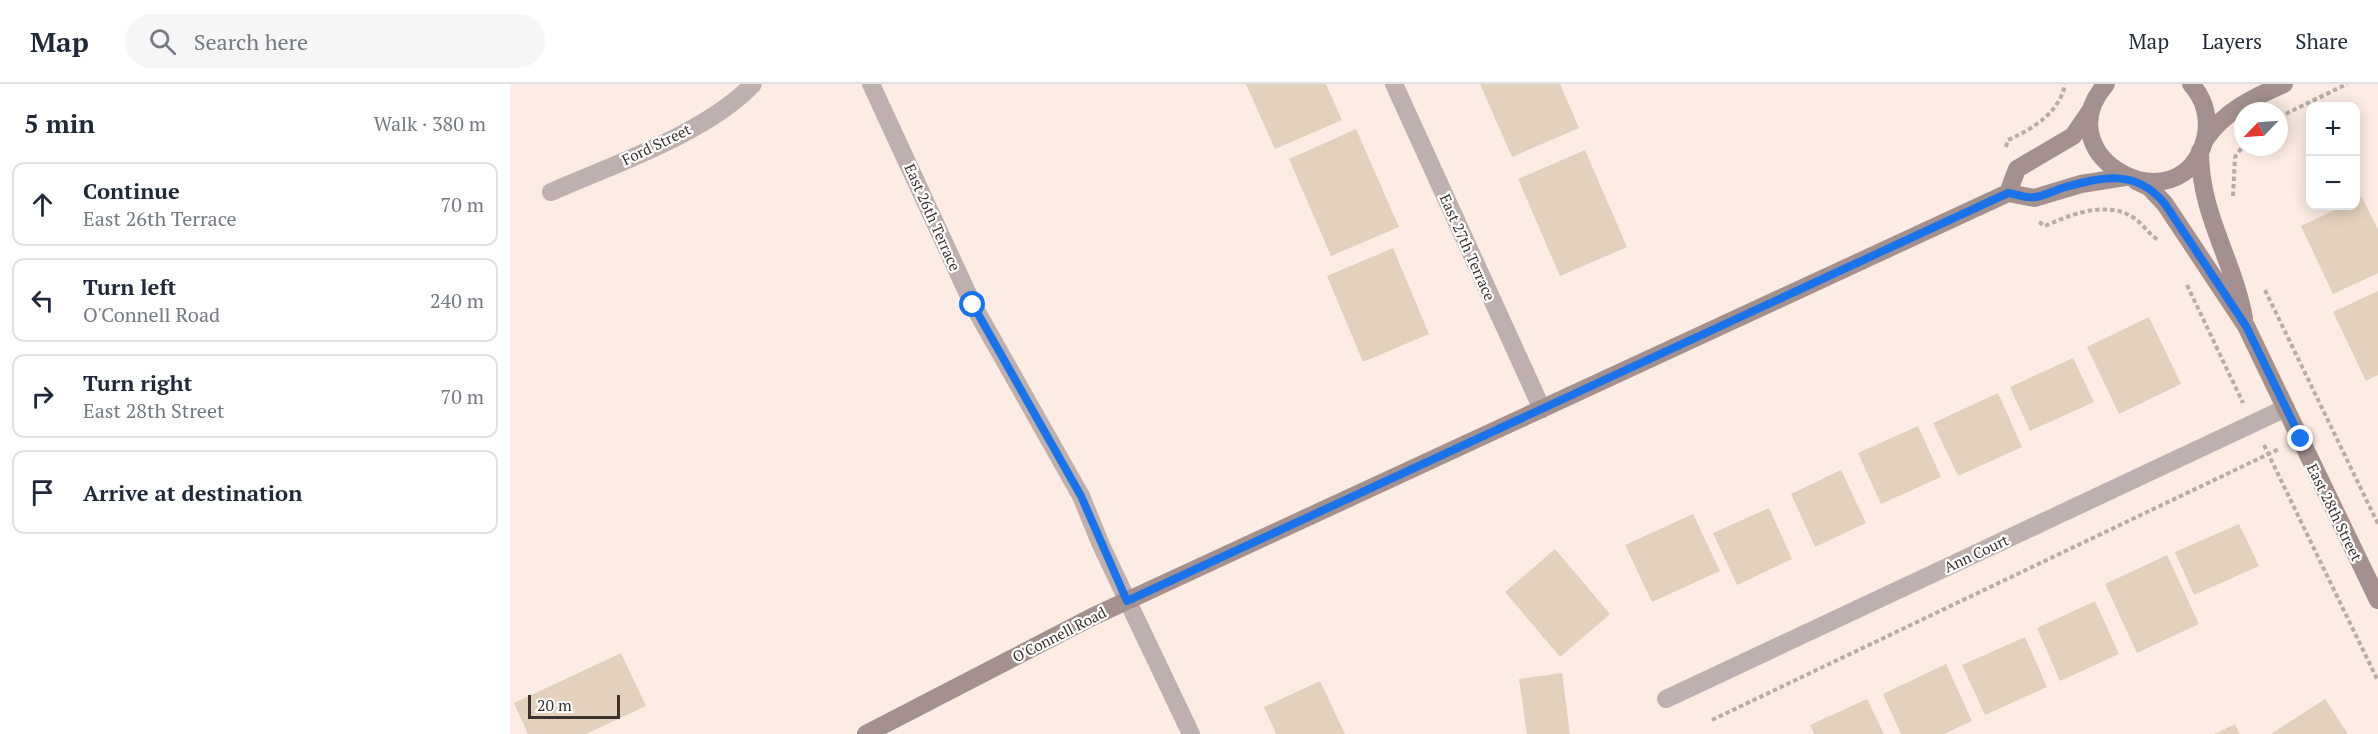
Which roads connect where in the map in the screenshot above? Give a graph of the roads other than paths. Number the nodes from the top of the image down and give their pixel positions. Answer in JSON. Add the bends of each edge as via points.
{"nodes":[{"id":1,"x":753,"y":84,"type":"edge"},
{"id":2,"x":871,"y":84,"type":"edge"},
{"id":3,"x":1394,"y":84,"type":"edge"},
{"id":4,"x":2191,"y":84,"type":"edge"},
{"id":5,"x":2284,"y":84,"type":"edge"},
{"id":6,"x":2100,"y":91,"type":"edge"},
{"id":7,"x":2202,"y":146,"type":"junction"},
{"id":8,"x":2130,"y":179,"type":"junction"},
{"id":9,"x":551,"y":192,"type":"dead end"},
{"id":10,"x":2008,"y":193,"type":"junction"},
{"id":11,"x":2246,"y":326,"type":"junction"},
{"id":12,"x":2286,"y":408,"type":"junction"},
{"id":13,"x":1542,"y":409,"type":"junction"},
{"id":14,"x":2378,"y":600,"type":"edge"},
{"id":15,"x":1127,"y":601,"type":"junction"},
{"id":16,"x":1666,"y":699,"type":"dead end"},
{"id":17,"x":866,"y":734,"type":"edge"},
{"id":18,"x":1191,"y":734,"type":"edge"}],
"edges":[{"from":1,"to":9,"type":"street","name":"Ford Street","via":[[713,115],[672,138]]},
{"from":2,"to":15,"type":"street","name":"East 26th Terrace","via":[[973,305],[1081,496]]},
{"from":3,"to":13,"type":"street","name":"East 27th Terrace"},
{"from":4,"to":7,"type":"street","name":"East 28th Street","via":[[2205,109],[2207,125]]},
{"from":5,"to":7,"type":"street","via":[[2226,116]]},
{"from":6,"to":8,"type":"street","name":"East 28th Street","via":[[2090,124],[2094,143],[2108,165]]},
{"from":6,"to":10,"type":"street","via":[[2073,136],[2017,169]]},
{"from":7,"to":8,"type":"street","via":[[2189,166],[2173,177],[2155,182]]},
{"from":7,"to":11,"type":"street","name":"East 28th Street","via":[[2201,178],[2206,205],[2239,290]]},
{"from":8,"to":10,"type":"street","via":[[2092,181],[2034,198]]},
{"from":8,"to":11,"type":"street","name":"East 28th Street","via":[[2149,187],[2165,204]]},
{"from":10,"to":13,"type":"street","name":"O'Connell Road"},
{"from":11,"to":12,"type":"street","name":"East 28th Street"},
{"from":12,"to":14,"type":"street","name":"East 28th Street"},
{"from":12,"to":16,"type":"street","name":"Ann Court"},
{"from":13,"to":15,"type":"street","name":"O'Connell Road"},
{"from":15,"to":17,"type":"street","name":"O'Connell Road"},
{"from":15,"to":18,"type":"street","name":"East 26th Terrace"}]}
